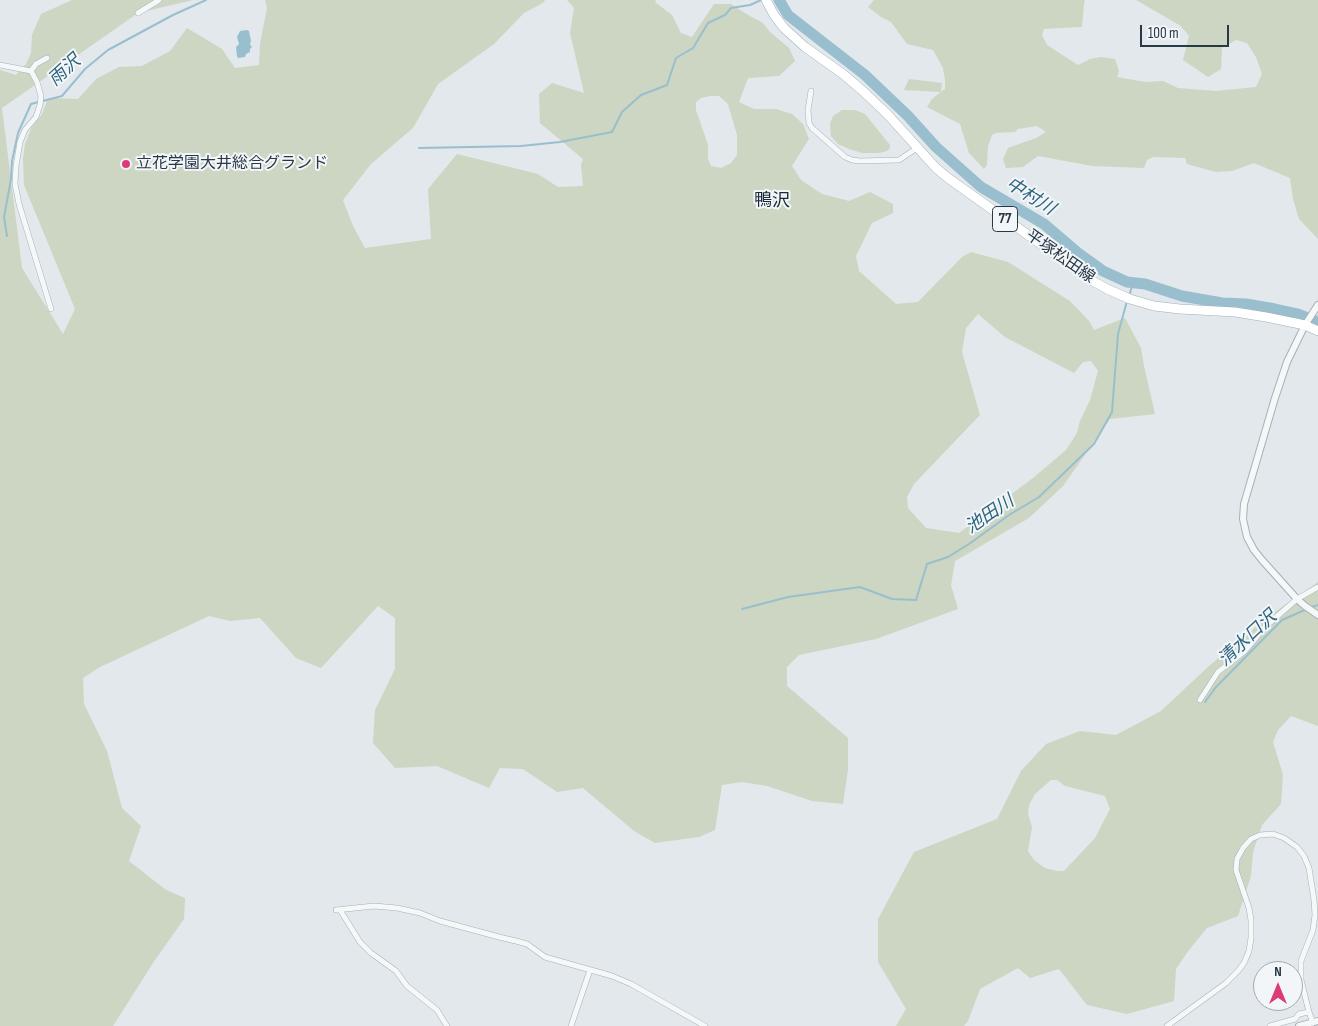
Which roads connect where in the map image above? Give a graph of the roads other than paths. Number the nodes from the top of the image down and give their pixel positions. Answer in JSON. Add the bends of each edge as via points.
{"nodes":[{"id":1,"x":159,"y":0,"type":"edge"},
{"id":2,"x":766,"y":0,"type":"edge"},
{"id":3,"x":138,"y":14,"type":"dead end"},
{"id":4,"x":46,"y":58,"type":"dead end"},
{"id":5,"x":0,"y":66,"type":"edge"},
{"id":6,"x":31,"y":71,"type":"junction"},
{"id":7,"x":812,"y":91,"type":"dead end"},
{"id":8,"x":917,"y":148,"type":"junction"},
{"id":9,"x":1318,"y":304,"type":"edge"},
{"id":10,"x":51,"y":309,"type":"dead end"},
{"id":11,"x":1306,"y":323,"type":"junction"},
{"id":12,"x":1318,"y":330,"type":"edge"},
{"id":13,"x":1318,"y":587,"type":"edge"},
{"id":14,"x":1297,"y":599,"type":"junction"},
{"id":15,"x":1318,"y":615,"type":"edge"},
{"id":16,"x":1200,"y":700,"type":"dead end"},
{"id":17,"x":590,"y":970,"type":"junction"},
{"id":18,"x":1309,"y":1012,"type":"junction"},
{"id":19,"x":1316,"y":1022,"type":"edge"},
{"id":20,"x":447,"y":1026,"type":"edge"},
{"id":21,"x":572,"y":1026,"type":"edge"},
{"id":22,"x":705,"y":1026,"type":"edge"},
{"id":23,"x":1167,"y":1026,"type":"edge"},
{"id":24,"x":1270,"y":1026,"type":"edge"},
{"id":25,"x":1299,"y":1026,"type":"edge"}],
"edges":[{"from":1,"to":3,"type":"street"},
{"from":2,"to":8,"type":"main road","name":"平塚松田線","number":"77","via":[[784,28],[864,92]]},
{"from":4,"to":6,"type":"street"},
{"from":5,"to":6,"type":"street"},
{"from":6,"to":10,"type":"street","via":[[41,96],[40,105],[20,142],[15,184]]},
{"from":7,"to":8,"type":"street","via":[[809,123],[845,157],[860,162],[899,160]]},
{"from":8,"to":11,"type":"main road","name":"平塚松田線","number":"77","via":[[959,187],[1107,289],[1154,306],[1235,312]]},
{"from":9,"to":11,"type":"street"},
{"from":11,"to":12,"type":"main road","name":"平塚松田線","number":"77"},
{"from":11,"to":14,"type":"street","via":[[1287,362],[1275,398],[1244,504],[1243,519],[1254,550]]},
{"from":13,"to":14,"type":"street"},
{"from":14,"to":15,"type":"street"},
{"from":14,"to":16,"type":"street","via":[[1266,626],[1245,651],[1218,672]]},
{"from":17,"to":20,"type":"street","via":[[545,957],[527,944],[420,913],[374,906],[338,910],[360,942],[437,1010]]},
{"from":17,"to":21,"type":"street"},
{"from":17,"to":22,"type":"street","via":[[631,984]]},
{"from":18,"to":19,"type":"street"},
{"from":18,"to":23,"type":"street","via":[[1301,980],[1301,961],[1315,915],[1309,868],[1297,847],[1284,838],[1273,834],[1260,835],[1250,839],[1237,860],[1236,870],[1251,920],[1249,951],[1244,963],[1226,983]]},
{"from":18,"to":24,"type":"street"},
{"from":19,"to":25,"type":"street"}]}
